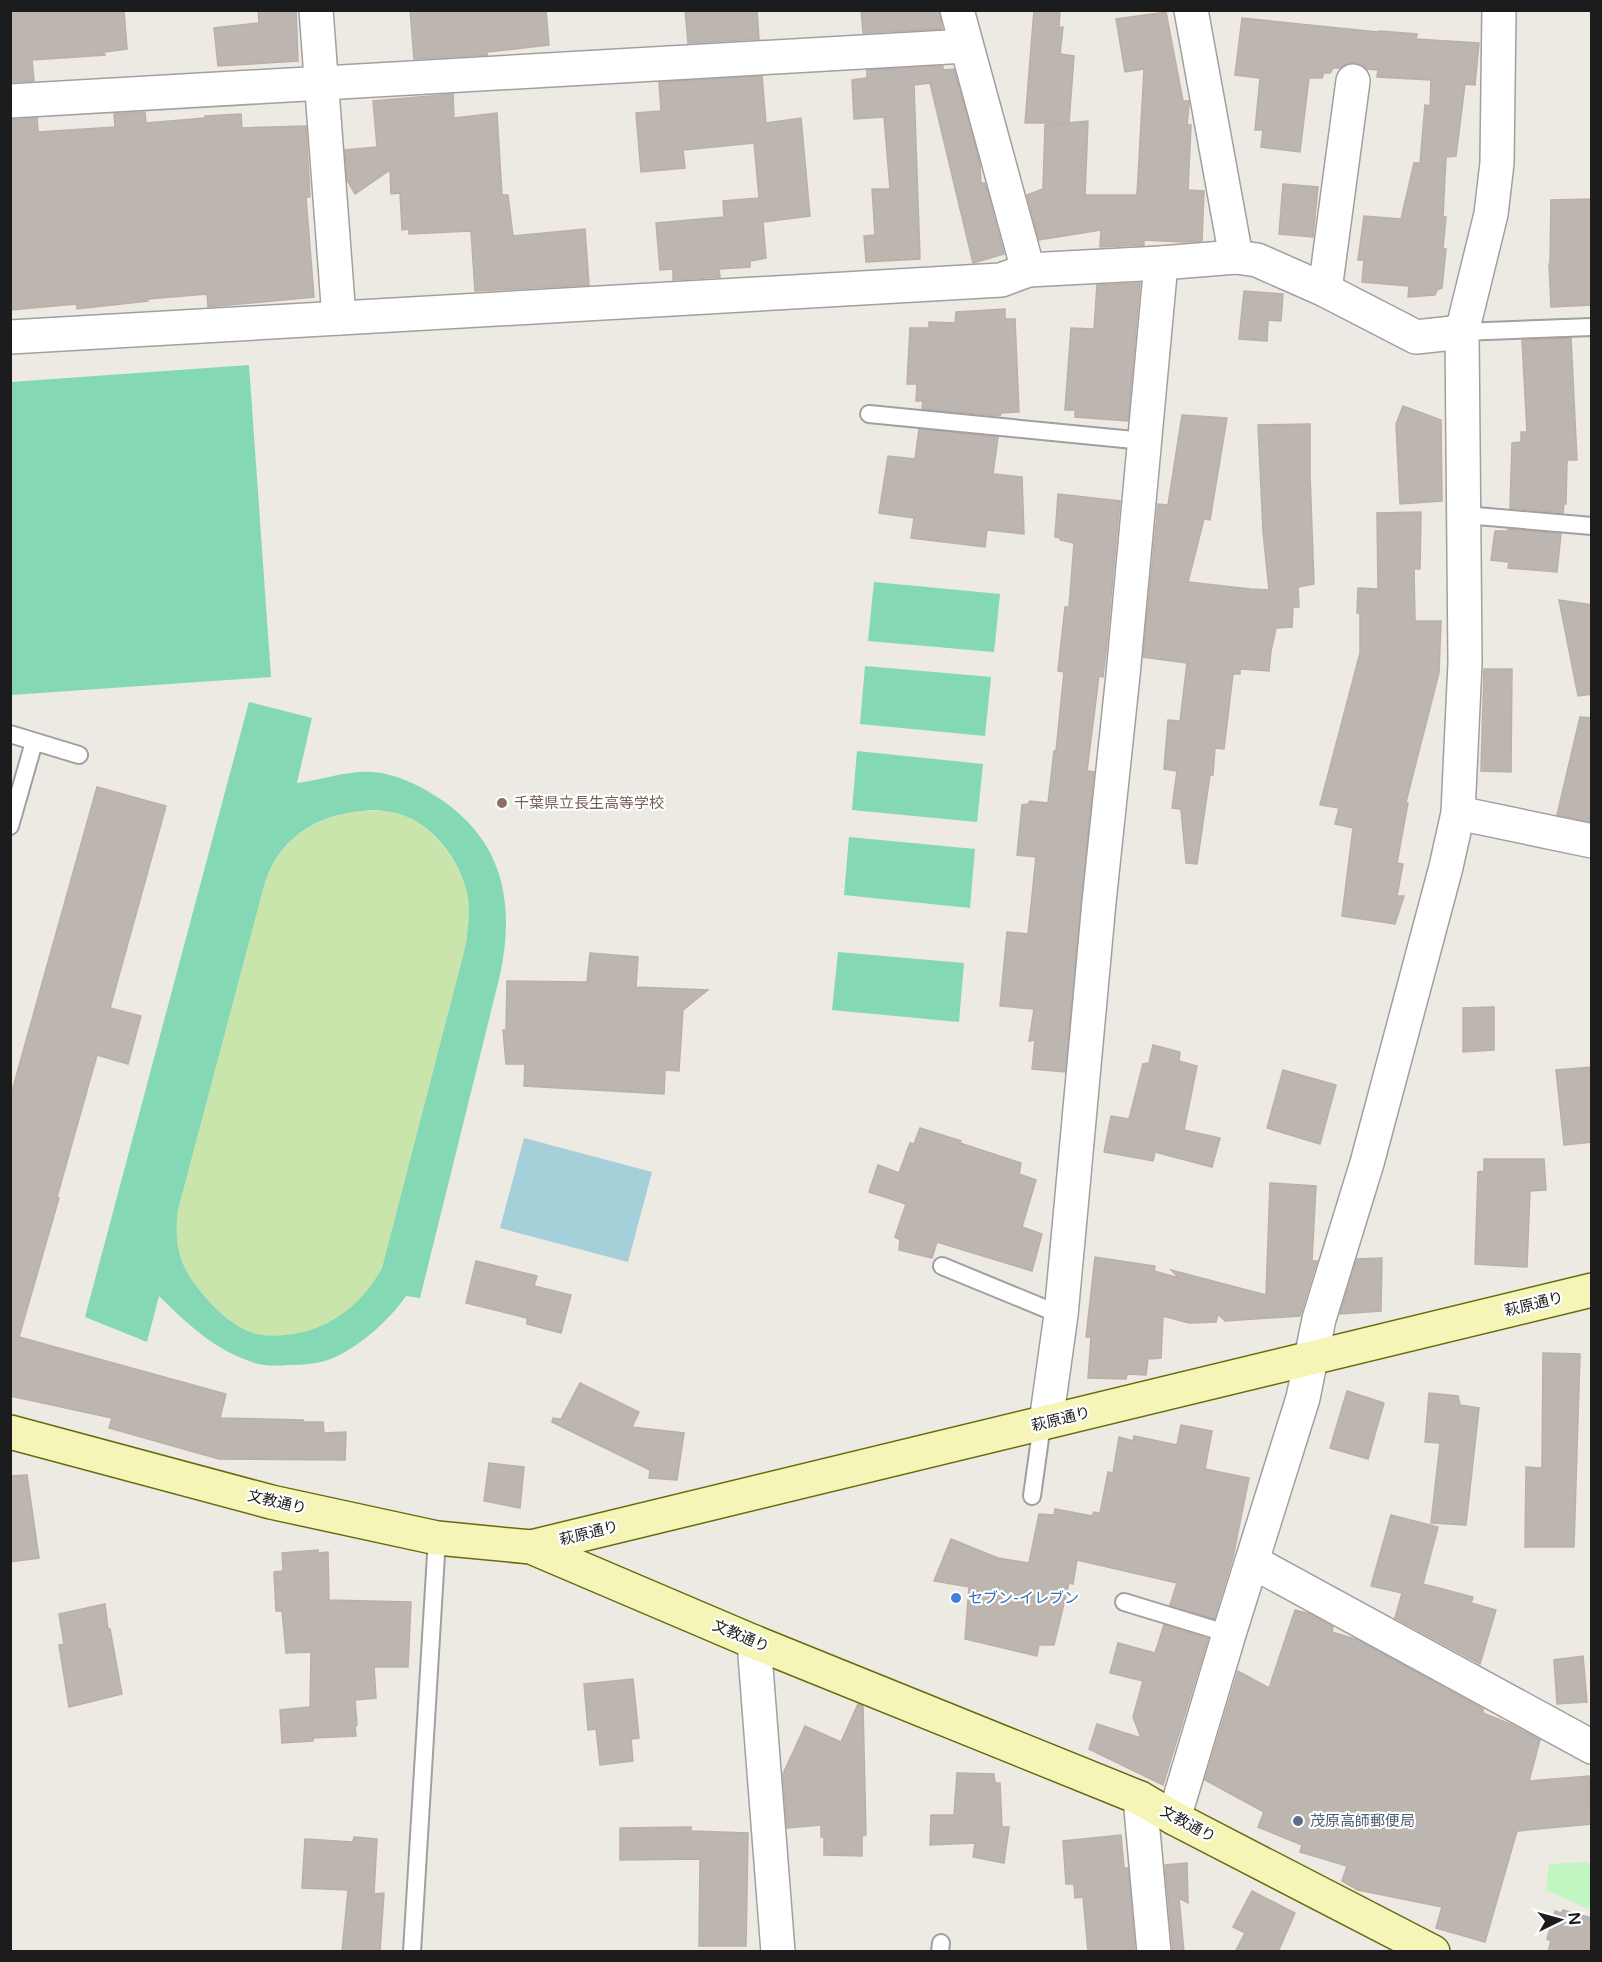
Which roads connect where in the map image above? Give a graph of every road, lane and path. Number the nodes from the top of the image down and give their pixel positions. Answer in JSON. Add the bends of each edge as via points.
{"nodes":[{"id":1,"x":316,"y":10,"type":"edge"},
{"id":2,"x":957,"y":10,"type":"edge"},
{"id":3,"x":1191,"y":10,"type":"edge"},
{"id":4,"x":1499,"y":10,"type":"edge"},
{"id":5,"x":966,"y":46,"type":"junction"},
{"id":6,"x":1353,"y":81,"type":"dead end"},
{"id":7,"x":321,"y":83,"type":"junction"},
{"id":8,"x":10,"y":101,"type":"edge"},
{"id":9,"x":1236,"y":257,"type":"junction"},
{"id":10,"x":1161,"y":263,"type":"junction"},
{"id":11,"x":1028,"y":270,"type":"junction"},
{"id":12,"x":1325,"y":290,"type":"junction"},
{"id":13,"x":339,"y":318,"type":"junction"},
{"id":14,"x":1592,"y":327,"type":"edge"},
{"id":15,"x":1462,"y":332,"type":"junction"},
{"id":16,"x":10,"y":338,"type":"edge"},
{"id":17,"x":869,"y":414,"type":"dead end"},
{"id":18,"x":1144,"y":441,"type":"junction"},
{"id":19,"x":1465,"y":515,"type":"junction"},
{"id":20,"x":1592,"y":526,"type":"edge"},
{"id":21,"x":10,"y":735,"type":"edge"},
{"id":22,"x":34,"y":742,"type":"junction"},
{"id":23,"x":79,"y":755,"type":"dead end"},
{"id":24,"x":1458,"y":813,"type":"junction"},
{"id":25,"x":10,"y":826,"type":"edge"},
{"id":26,"x":1592,"y":841,"type":"edge"},
{"id":27,"x":942,"y":1266,"type":"dead end"},
{"id":28,"x":1592,"y":1290,"type":"edge"},
{"id":29,"x":1061,"y":1315,"type":"junction"},
{"id":30,"x":1312,"y":1358,"type":"junction"},
{"id":31,"x":1044,"y":1423,"type":"junction"},
{"id":32,"x":10,"y":1432,"type":"edge"},
{"id":33,"x":1032,"y":1496,"type":"dead end"},
{"id":34,"x":437,"y":1538,"type":"junction"},
{"id":35,"x":531,"y":1547,"type":"junction"},
{"id":36,"x":1253,"y":1562,"type":"junction"},
{"id":37,"x":1124,"y":1602,"type":"dead end"},
{"id":38,"x":1229,"y":1634,"type":"junction"},
{"id":39,"x":754,"y":1642,"type":"junction"},
{"id":40,"x":1592,"y":1747,"type":"edge"},
{"id":41,"x":1140,"y":1798,"type":"junction"},
{"id":42,"x":1174,"y":1818,"type":"junction"},
{"id":43,"x":412,"y":1952,"type":"edge"},
{"id":44,"x":778,"y":1952,"type":"edge"},
{"id":45,"x":1154,"y":1952,"type":"edge"},
{"id":46,"x":1433,"y":1952,"type":"edge"}],
"edges":[{"from":1,"to":7,"type":"street"},
{"from":2,"to":5,"type":"street"},
{"from":3,"to":9,"type":"street"},
{"from":4,"to":15,"type":"street","via":[[1497,163],[1491,214]]},
{"from":5,"to":7,"type":"street"},
{"from":5,"to":11,"type":"street"},
{"from":6,"to":12,"type":"street"},
{"from":7,"to":8,"type":"street"},
{"from":7,"to":13,"type":"street"},
{"from":9,"to":10,"type":"street"},
{"from":9,"to":12,"type":"street","via":[[1257,260]]},
{"from":10,"to":11,"type":"street"},
{"from":10,"to":18,"type":"street"},
{"from":11,"to":13,"type":"street","via":[[1001,280]]},
{"from":12,"to":15,"type":"street","via":[[1416,337]]},
{"from":13,"to":16,"type":"street"},
{"from":14,"to":15,"type":"lane"},
{"from":15,"to":19,"type":"street"},
{"from":17,"to":18,"type":"lane"},
{"from":18,"to":29,"type":"street"},
{"from":19,"to":20,"type":"lane"},
{"from":19,"to":24,"type":"street","via":[[1465,663]]},
{"from":21,"to":22,"type":"lane"},
{"from":22,"to":23,"type":"lane"},
{"from":22,"to":25,"type":"lane"},
{"from":24,"to":26,"type":"street"},
{"from":24,"to":30,"type":"street","via":[[1367,1163],[1319,1319]]},
{"from":27,"to":29,"type":"lane"},
{"from":28,"to":30,"type":"street","name":"萩原通り"},
{"from":29,"to":31,"type":"street"},
{"from":30,"to":31,"type":"street","name":"萩原通り"},
{"from":30,"to":36,"type":"street"},
{"from":31,"to":33,"type":"lane"},
{"from":31,"to":35,"type":"street","name":"萩原通り"},
{"from":32,"to":34,"type":"street","name":"文教通り","via":[[271,1502]]},
{"from":34,"to":35,"type":"street","name":"文教通り"},
{"from":34,"to":43,"type":"lane"},
{"from":35,"to":39,"type":"street","name":"文教通り"},
{"from":36,"to":38,"type":"street"},
{"from":36,"to":40,"type":"street"},
{"from":37,"to":38,"type":"lane"},
{"from":38,"to":42,"type":"street"},
{"from":39,"to":41,"type":"street","name":"文教通り"},
{"from":39,"to":44,"type":"street"},
{"from":41,"to":42,"type":"street","name":"文教通り"},
{"from":41,"to":45,"type":"street"},
{"from":42,"to":46,"type":"street","name":"文教通り"}]}
